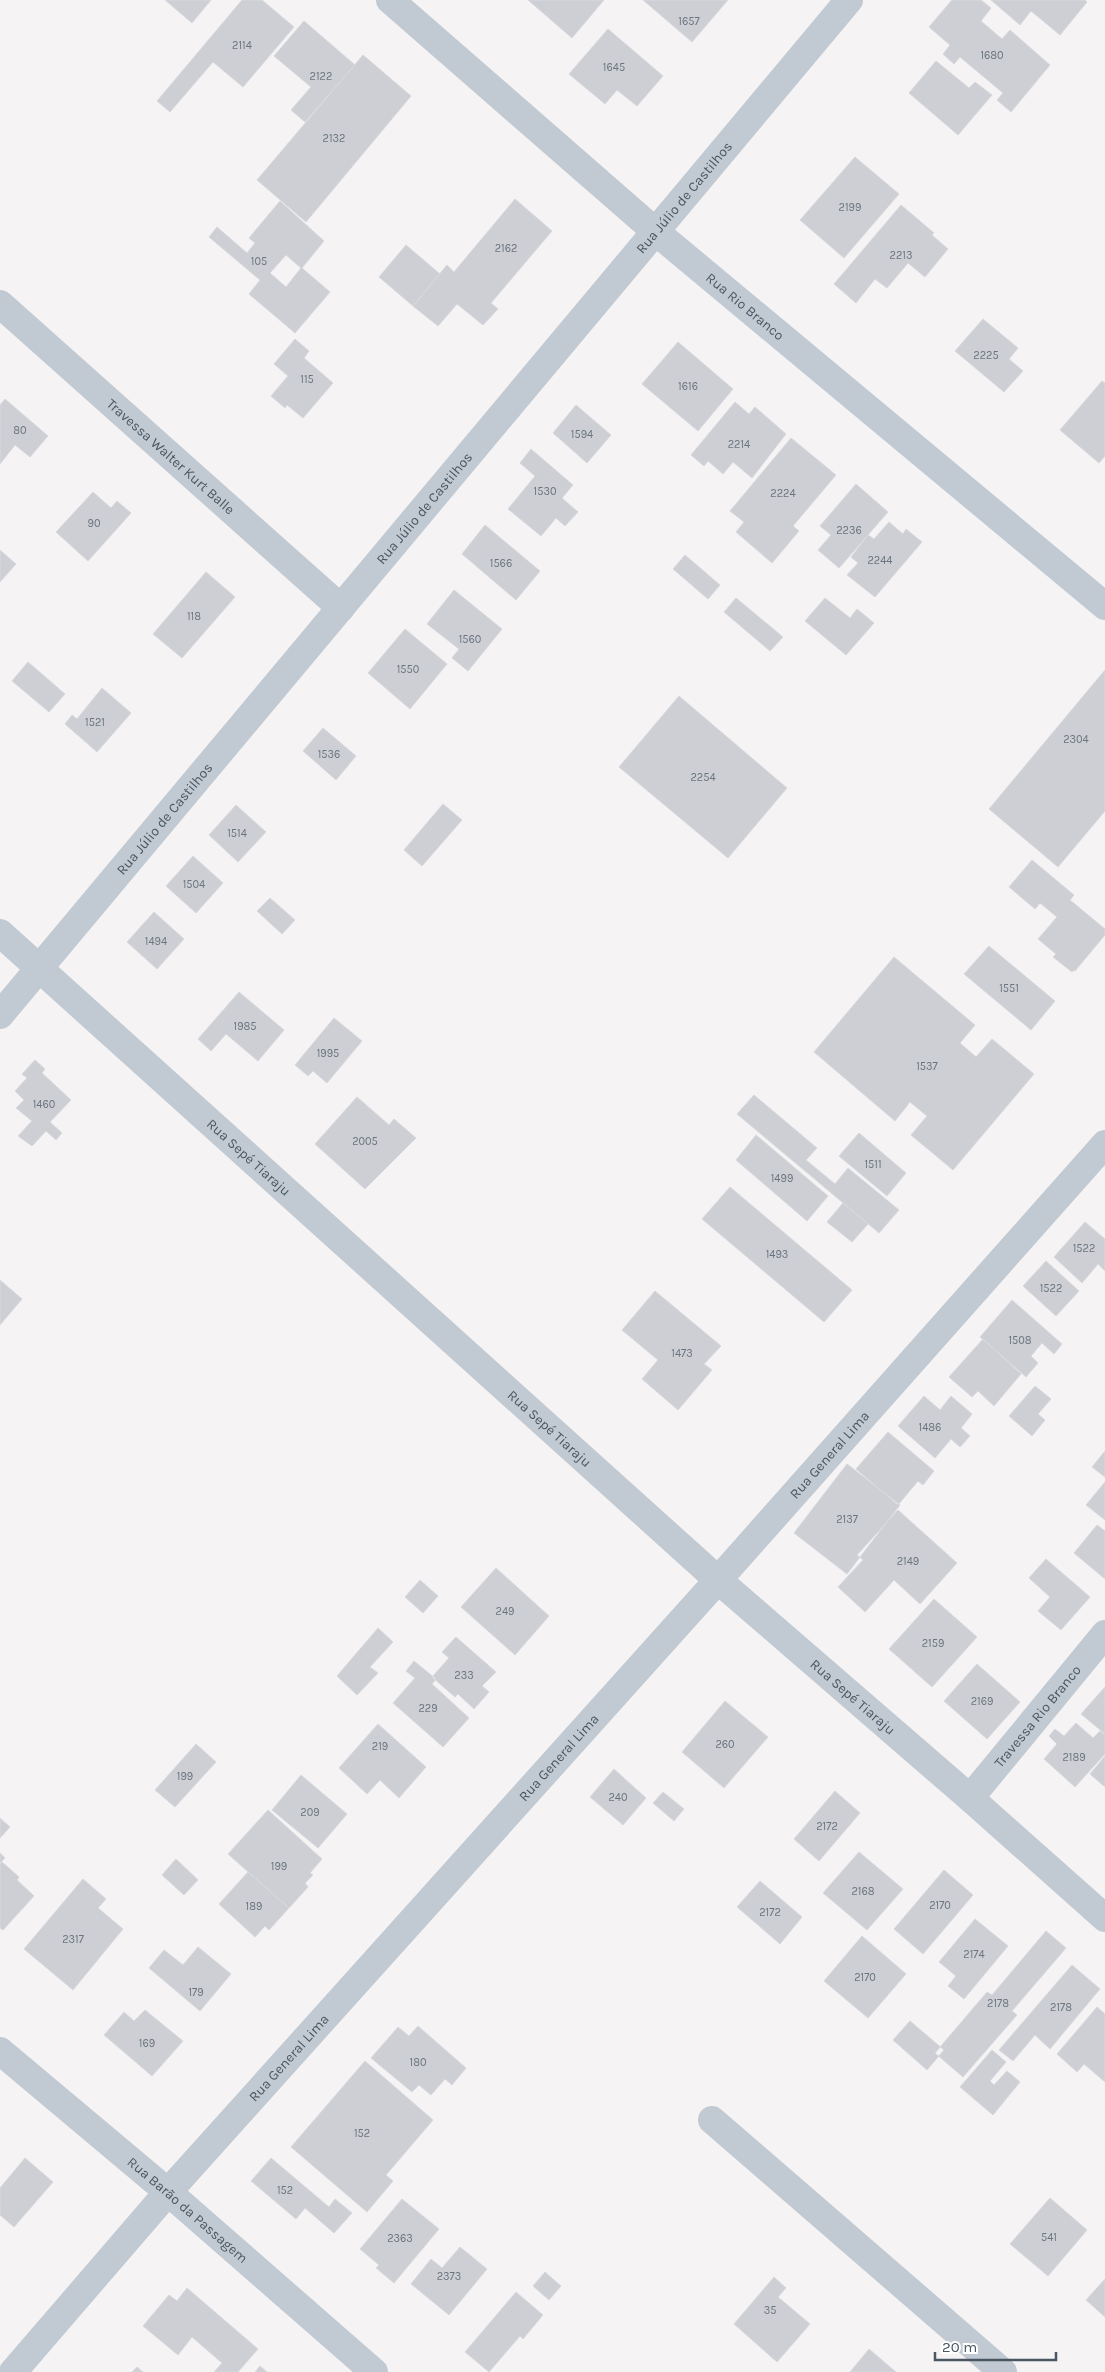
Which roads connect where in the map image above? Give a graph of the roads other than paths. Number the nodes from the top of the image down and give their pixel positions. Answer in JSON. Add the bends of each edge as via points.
{"nodes":[{"id":1,"x":390,"y":0,"type":"edge"},
{"id":2,"x":849,"y":0,"type":"edge"},
{"id":3,"x":656,"y":232,"type":"junction"},
{"id":4,"x":0,"y":304,"type":"edge"},
{"id":5,"x":1105,"y":606,"type":"edge"},
{"id":6,"x":342,"y":608,"type":"junction"},
{"id":7,"x":0,"y":933,"type":"edge"},
{"id":8,"x":40,"y":969,"type":"junction"},
{"id":9,"x":0,"y":1015,"type":"edge"},
{"id":10,"x":1105,"y":1144,"type":"edge"},
{"id":11,"x":718,"y":1580,"type":"junction"},
{"id":12,"x":1105,"y":1634,"type":"edge"},
{"id":13,"x":970,"y":1798,"type":"junction"},
{"id":14,"x":1105,"y":1918,"type":"edge"},
{"id":15,"x":0,"y":2051,"type":"edge"},
{"id":16,"x":712,"y":2120,"type":"dead end"},
{"id":17,"x":168,"y":2192,"type":"junction"},
{"id":18,"x":13,"y":2372,"type":"edge"},
{"id":19,"x":374,"y":2372,"type":"edge"},
{"id":20,"x":1003,"y":2372,"type":"edge"}],
"edges":[{"from":1,"to":3,"type":"street","name":"Rua Rio Branco"},
{"from":2,"to":3,"type":"street","name":"Rua Júlio de Castilhos"},
{"from":3,"to":5,"type":"street","name":"Rua Rio Branco"},
{"from":3,"to":6,"type":"street","name":"Rua Júlio de Castilhos"},
{"from":4,"to":6,"type":"street","name":"Travessa Walter Kurt Balle"},
{"from":6,"to":8,"type":"street","name":"Rua Júlio de Castilhos"},
{"from":7,"to":8,"type":"street","name":"Rua Sepé Tiaraju"},
{"from":8,"to":9,"type":"street","name":"Rua Júlio de Castilhos"},
{"from":8,"to":11,"type":"street","name":"Rua Sepé Tiaraju"},
{"from":10,"to":11,"type":"street","name":"Rua General Lima"},
{"from":11,"to":13,"type":"street","name":"Rua Sepé Tiaraju"},
{"from":11,"to":17,"type":"street","name":"Rua General Lima"},
{"from":12,"to":13,"type":"street","name":"Travessa Rio Branco"},
{"from":13,"to":14,"type":"street","name":"Rua Sepé Tiaraju"},
{"from":15,"to":17,"type":"street","name":"Rua Barão da Passagem"},
{"from":16,"to":20,"type":"street"},
{"from":17,"to":18,"type":"street","name":"Rua General Lima"},
{"from":17,"to":19,"type":"street","name":"Rua Barão da Passagem"}]}
